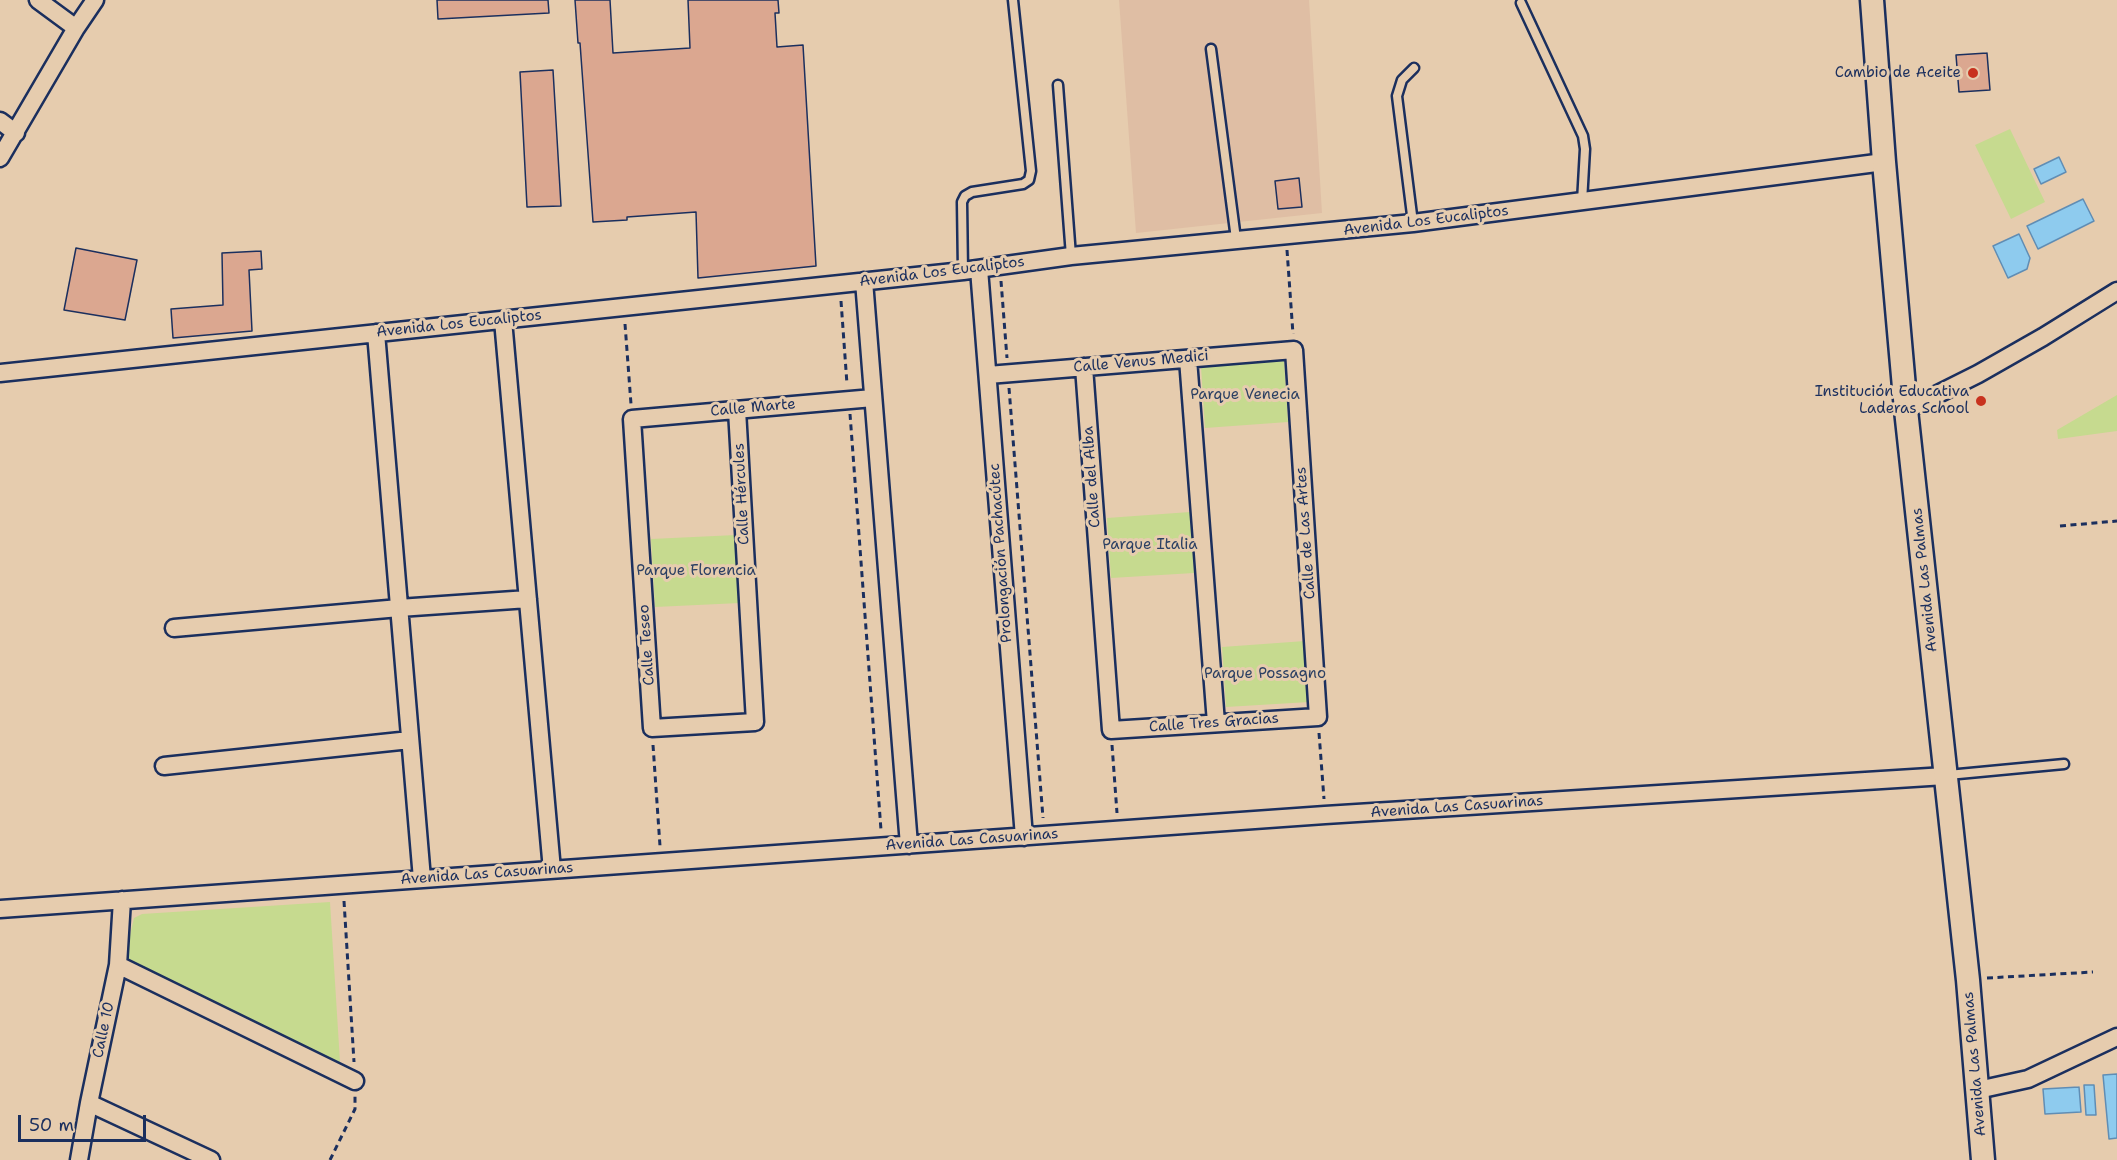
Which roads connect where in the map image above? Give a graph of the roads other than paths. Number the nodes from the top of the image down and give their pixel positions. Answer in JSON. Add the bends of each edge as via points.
{"nodes":[{"id":1,"x":38,"y":0,"type":"edge"},
{"id":2,"x":95,"y":0,"type":"edge"},
{"id":3,"x":1013,"y":0,"type":"edge"},
{"id":4,"x":1872,"y":0,"type":"edge"},
{"id":5,"x":1521,"y":3,"type":"dead end"},
{"id":6,"x":76,"y":28,"type":"junction"},
{"id":7,"x":1211,"y":49,"type":"dead end"},
{"id":8,"x":1414,"y":68,"type":"dead end"},
{"id":9,"x":1058,"y":85,"type":"dead end"},
{"id":10,"x":0,"y":121,"type":"edge"},
{"id":11,"x":16,"y":133,"type":"junction"},
{"id":12,"x":0,"y":158,"type":"edge"},
{"id":13,"x":1884,"y":162,"type":"junction"},
{"id":14,"x":1582,"y":202,"type":"junction"},
{"id":15,"x":1413,"y":223,"type":"junction"},
{"id":16,"x":1236,"y":239,"type":"junction"},
{"id":17,"x":1071,"y":256,"type":"junction"},
{"id":18,"x":971,"y":270,"type":"junction"},
{"id":19,"x":864,"y":281,"type":"junction"},
{"id":20,"x":2117,"y":291,"type":"edge"},
{"id":21,"x":503,"y":320,"type":"junction"},
{"id":22,"x":376,"y":333,"type":"junction"},
{"id":23,"x":1294,"y":350,"type":"joint"},
{"id":24,"x":1188,"y":359,"type":"junction"},
{"id":25,"x":1084,"y":367,"type":"junction"},
{"id":26,"x":0,"y":373,"type":"edge"},
{"id":27,"x":988,"y":375,"type":"junction"},
{"id":28,"x":873,"y":398,"type":"junction"},
{"id":29,"x":737,"y":410,"type":"junction"},
{"id":30,"x":1906,"y":410,"type":"junction"},
{"id":31,"x":632,"y":419,"type":"joint"},
{"id":32,"x":528,"y":598,"type":"junction"},
{"id":33,"x":399,"y":608,"type":"junction"},
{"id":34,"x":174,"y":628,"type":"dead end"},
{"id":35,"x":1318,"y":717,"type":"joint"},
{"id":36,"x":1216,"y":723,"type":"junction"},
{"id":37,"x":652,"y":728,"type":"joint"},
{"id":38,"x":1111,"y":730,"type":"joint"},
{"id":39,"x":410,"y":740,"type":"junction"},
{"id":40,"x":2064,"y":764,"type":"dead end"},
{"id":41,"x":164,"y":766,"type":"dead end"},
{"id":42,"x":1945,"y":776,"type":"junction"},
{"id":43,"x":1024,"y":837,"type":"junction"},
{"id":44,"x":909,"y":845,"type":"junction"},
{"id":45,"x":552,"y":870,"type":"junction"},
{"id":46,"x":422,"y":879,"type":"junction"},
{"id":47,"x":122,"y":900,"type":"junction"},
{"id":48,"x":0,"y":909,"type":"edge"},
{"id":49,"x":117,"y":965,"type":"junction"},
{"id":50,"x":2117,"y":1037,"type":"edge"},
{"id":51,"x":355,"y":1081,"type":"road end"},
{"id":52,"x":1978,"y":1090,"type":"junction"},
{"id":53,"x":89,"y":1103,"type":"junction"},
{"id":54,"x":79,"y":1160,"type":"edge"},
{"id":55,"x":211,"y":1160,"type":"edge"},
{"id":56,"x":1983,"y":1160,"type":"edge"}],
"edges":[{"from":1,"to":6,"type":"street"},
{"from":2,"to":6,"type":"street"},
{"from":3,"to":18,"type":"lane","via":[[1031,171],[1029,180],[1023,184],[965,196],[962,202]]},
{"from":4,"to":13,"type":"main road","name":"Avenida Las Palmas"},
{"from":5,"to":14,"type":"lane","via":[[1583,136]]},
{"from":6,"to":11,"type":"street"},
{"from":7,"to":16,"type":"lane"},
{"from":8,"to":15,"type":"lane","via":[[1402,80],[1398,96]]},
{"from":9,"to":17,"type":"lane"},
{"from":10,"to":11,"type":"street"},
{"from":11,"to":12,"type":"street"},
{"from":13,"to":14,"type":"street","name":"Avenida Los Eucaliptos"},
{"from":13,"to":30,"type":"main road","name":"Avenida Las Palmas"},
{"from":14,"to":15,"type":"street","name":"Avenida Los Eucaliptos"},
{"from":15,"to":16,"type":"street","name":"Avenida Los Eucaliptos"},
{"from":16,"to":17,"type":"street","name":"Avenida Los Eucaliptos"},
{"from":17,"to":18,"type":"street","name":"Avenida Los Eucaliptos"},
{"from":18,"to":19,"type":"street","name":"Avenida Los Eucaliptos"},
{"from":18,"to":27,"type":"street","name":"Prolongación Pachacútec"},
{"from":19,"to":21,"type":"street","name":"Avenida Los Eucaliptos"},
{"from":19,"to":28,"type":"street"},
{"from":20,"to":30,"type":"street","via":[[1978,374]]},
{"from":21,"to":22,"type":"street","name":"Avenida Los Eucaliptos"},
{"from":21,"to":32,"type":"street"},
{"from":22,"to":26,"type":"street","name":"Avenida Los Eucaliptos"},
{"from":22,"to":33,"type":"street"},
{"from":23,"to":24,"type":"street","name":"Calle Venus Medici"},
{"from":23,"to":35,"type":"street","name":"Calle de Las Artes"},
{"from":24,"to":25,"type":"street","name":"Calle Venus Medici"},
{"from":24,"to":36,"type":"street"},
{"from":25,"to":27,"type":"street","name":"Calle Venus Medici"},
{"from":25,"to":38,"type":"street","name":"Calle del Alba"},
{"from":27,"to":43,"type":"street","name":"Prolongación Pachacútec"},
{"from":28,"to":29,"type":"street","name":"Calle Marte"},
{"from":28,"to":44,"type":"street"},
{"from":29,"to":31,"type":"street","name":"Calle Marte"},
{"from":29,"to":37,"type":"street","name":"Calle Hércules","via":[[755,722]]},
{"from":30,"to":42,"type":"main road","name":"Avenida Las Palmas"},
{"from":31,"to":37,"type":"street","name":"Calle Teseo"},
{"from":32,"to":33,"type":"street"},
{"from":32,"to":45,"type":"street"},
{"from":33,"to":34,"type":"street"},
{"from":33,"to":39,"type":"street"},
{"from":35,"to":36,"type":"street","name":"Calle Tres Gracias"},
{"from":36,"to":38,"type":"street","name":"Calle Tres Gracias"},
{"from":39,"to":41,"type":"street"},
{"from":39,"to":46,"type":"street"},
{"from":40,"to":42,"type":"lane"},
{"from":42,"to":43,"type":"street","name":"Avenida Las Casuarinas"},
{"from":42,"to":52,"type":"main road","name":"Avenida Las Palmas"},
{"from":43,"to":44,"type":"street","name":"Avenida Las Casuarinas"},
{"from":44,"to":45,"type":"street","name":"Avenida Las Casuarinas"},
{"from":45,"to":46,"type":"street","name":"Avenida Las Casuarinas"},
{"from":46,"to":47,"type":"street","name":"Avenida Las Casuarinas"},
{"from":47,"to":48,"type":"street","name":"Avenida Las Casuarinas"},
{"from":47,"to":49,"type":"street","name":"Calle 10"},
{"from":49,"to":51,"type":"street"},
{"from":49,"to":53,"type":"street","name":"Calle 10"},
{"from":50,"to":52,"type":"street","via":[[2028,1079]]},
{"from":52,"to":56,"type":"main road","name":"Avenida Las Palmas"},
{"from":53,"to":54,"type":"street","name":"Calle 10"},
{"from":53,"to":55,"type":"street"}]}
